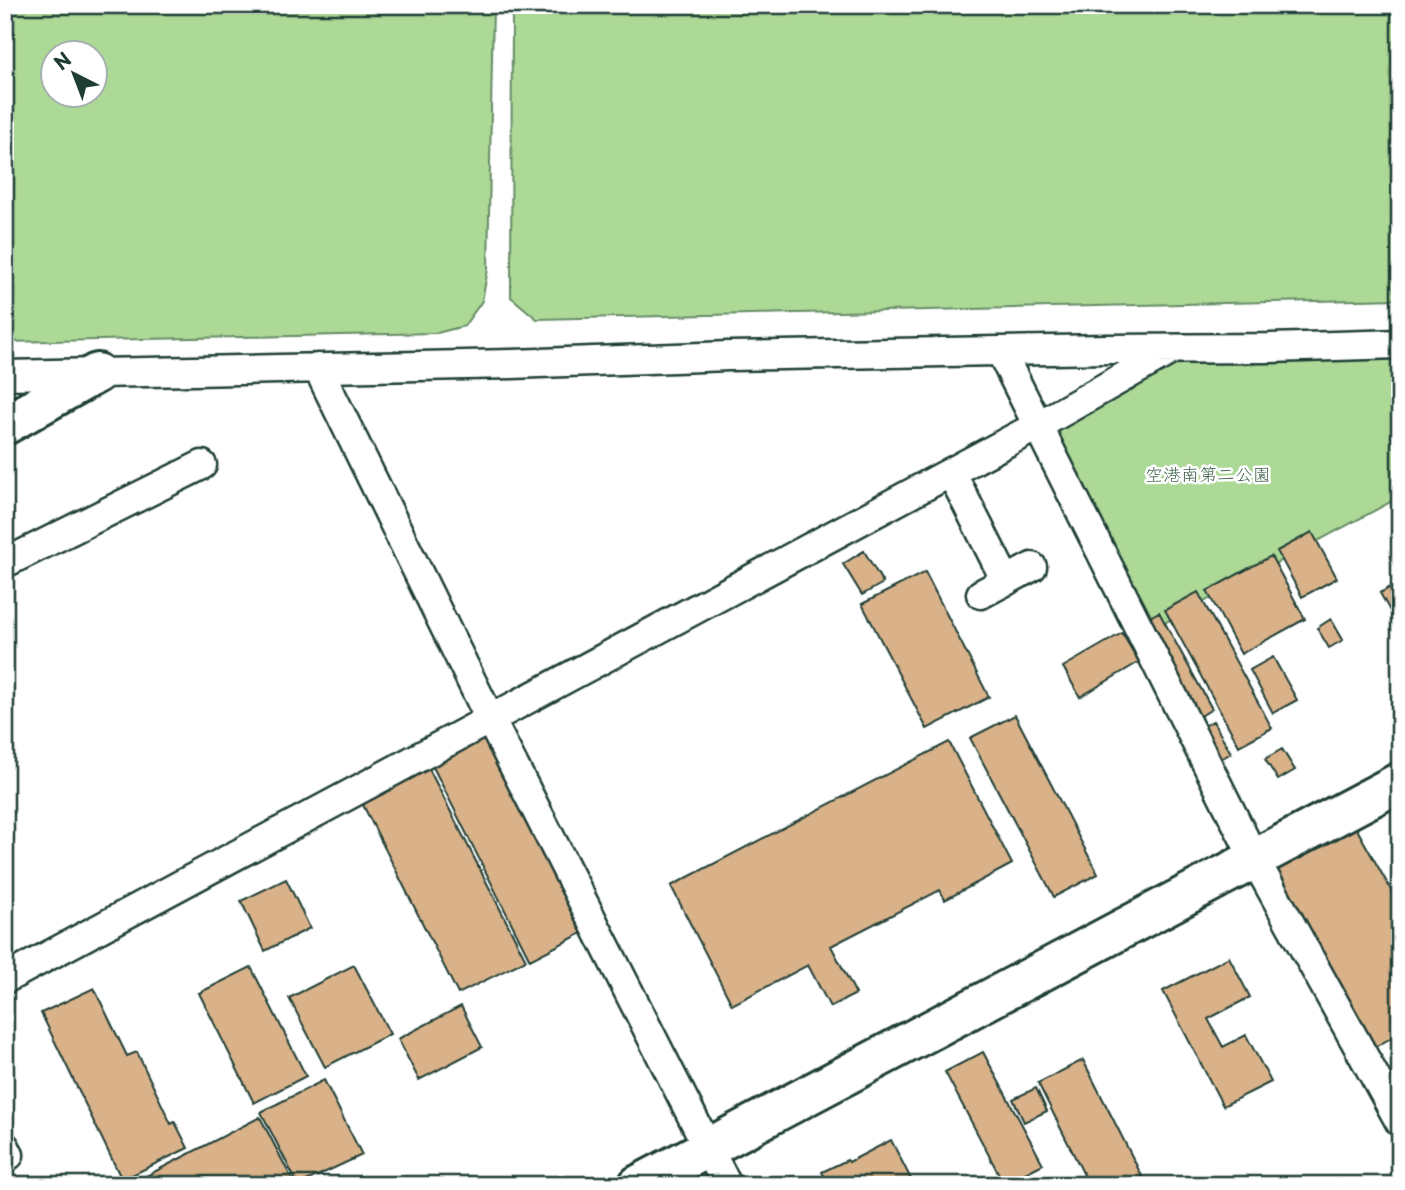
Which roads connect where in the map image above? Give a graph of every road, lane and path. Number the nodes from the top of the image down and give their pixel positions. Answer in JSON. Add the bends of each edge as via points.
{"nodes":[{"id":1,"x":1400,"y":344,"type":"edge"},
{"id":2,"x":1176,"y":348,"type":"junction"},
{"id":3,"x":1001,"y":352,"type":"junction"},
{"id":4,"x":318,"y":368,"type":"junction"},
{"id":5,"x":97,"y":373,"type":"junction"},
{"id":6,"x":5,"y":375,"type":"edge"},
{"id":7,"x":5,"y":425,"type":"edge"},
{"id":8,"x":1039,"y":425,"type":"junction"},
{"id":9,"x":202,"y":465,"type":"dead end"},
{"id":10,"x":951,"y":472,"type":"junction"},
{"id":11,"x":5,"y":564,"type":"edge"},
{"id":12,"x":1032,"y":567,"type":"dead end"},
{"id":13,"x":1006,"y":581,"type":"junction"},
{"id":14,"x":981,"y":594,"type":"dead end"},
{"id":15,"x":490,"y":719,"type":"junction"},
{"id":16,"x":1400,"y":782,"type":"edge"},
{"id":17,"x":1254,"y":858,"type":"junction"},
{"id":18,"x":5,"y":979,"type":"edge"},
{"id":19,"x":1400,"y":1122,"type":"edge"},
{"id":20,"x":709,"y":1147,"type":"junction"},
{"id":21,"x":638,"y":1185,"type":"edge"},
{"id":22,"x":727,"y":1185,"type":"edge"}],
"edges":[{"from":1,"to":2,"type":"street"},
{"from":2,"to":3,"type":"street"},
{"from":2,"to":8,"type":"street"},
{"from":3,"to":4,"type":"street"},
{"from":3,"to":8,"type":"street"},
{"from":4,"to":5,"type":"street"},
{"from":4,"to":15,"type":"street"},
{"from":5,"to":6,"type":"street"},
{"from":5,"to":7,"type":"street"},
{"from":8,"to":10,"type":"street"},
{"from":8,"to":17,"type":"street"},
{"from":9,"to":11,"type":"street"},
{"from":10,"to":13,"type":"street"},
{"from":10,"to":15,"type":"street"},
{"from":12,"to":13,"type":"street"},
{"from":13,"to":14,"type":"street"},
{"from":15,"to":18,"type":"street"},
{"from":15,"to":20,"type":"street"},
{"from":16,"to":17,"type":"street"},
{"from":17,"to":19,"type":"street"},
{"from":17,"to":20,"type":"street"},
{"from":20,"to":21,"type":"street"},
{"from":20,"to":22,"type":"street"}]}
